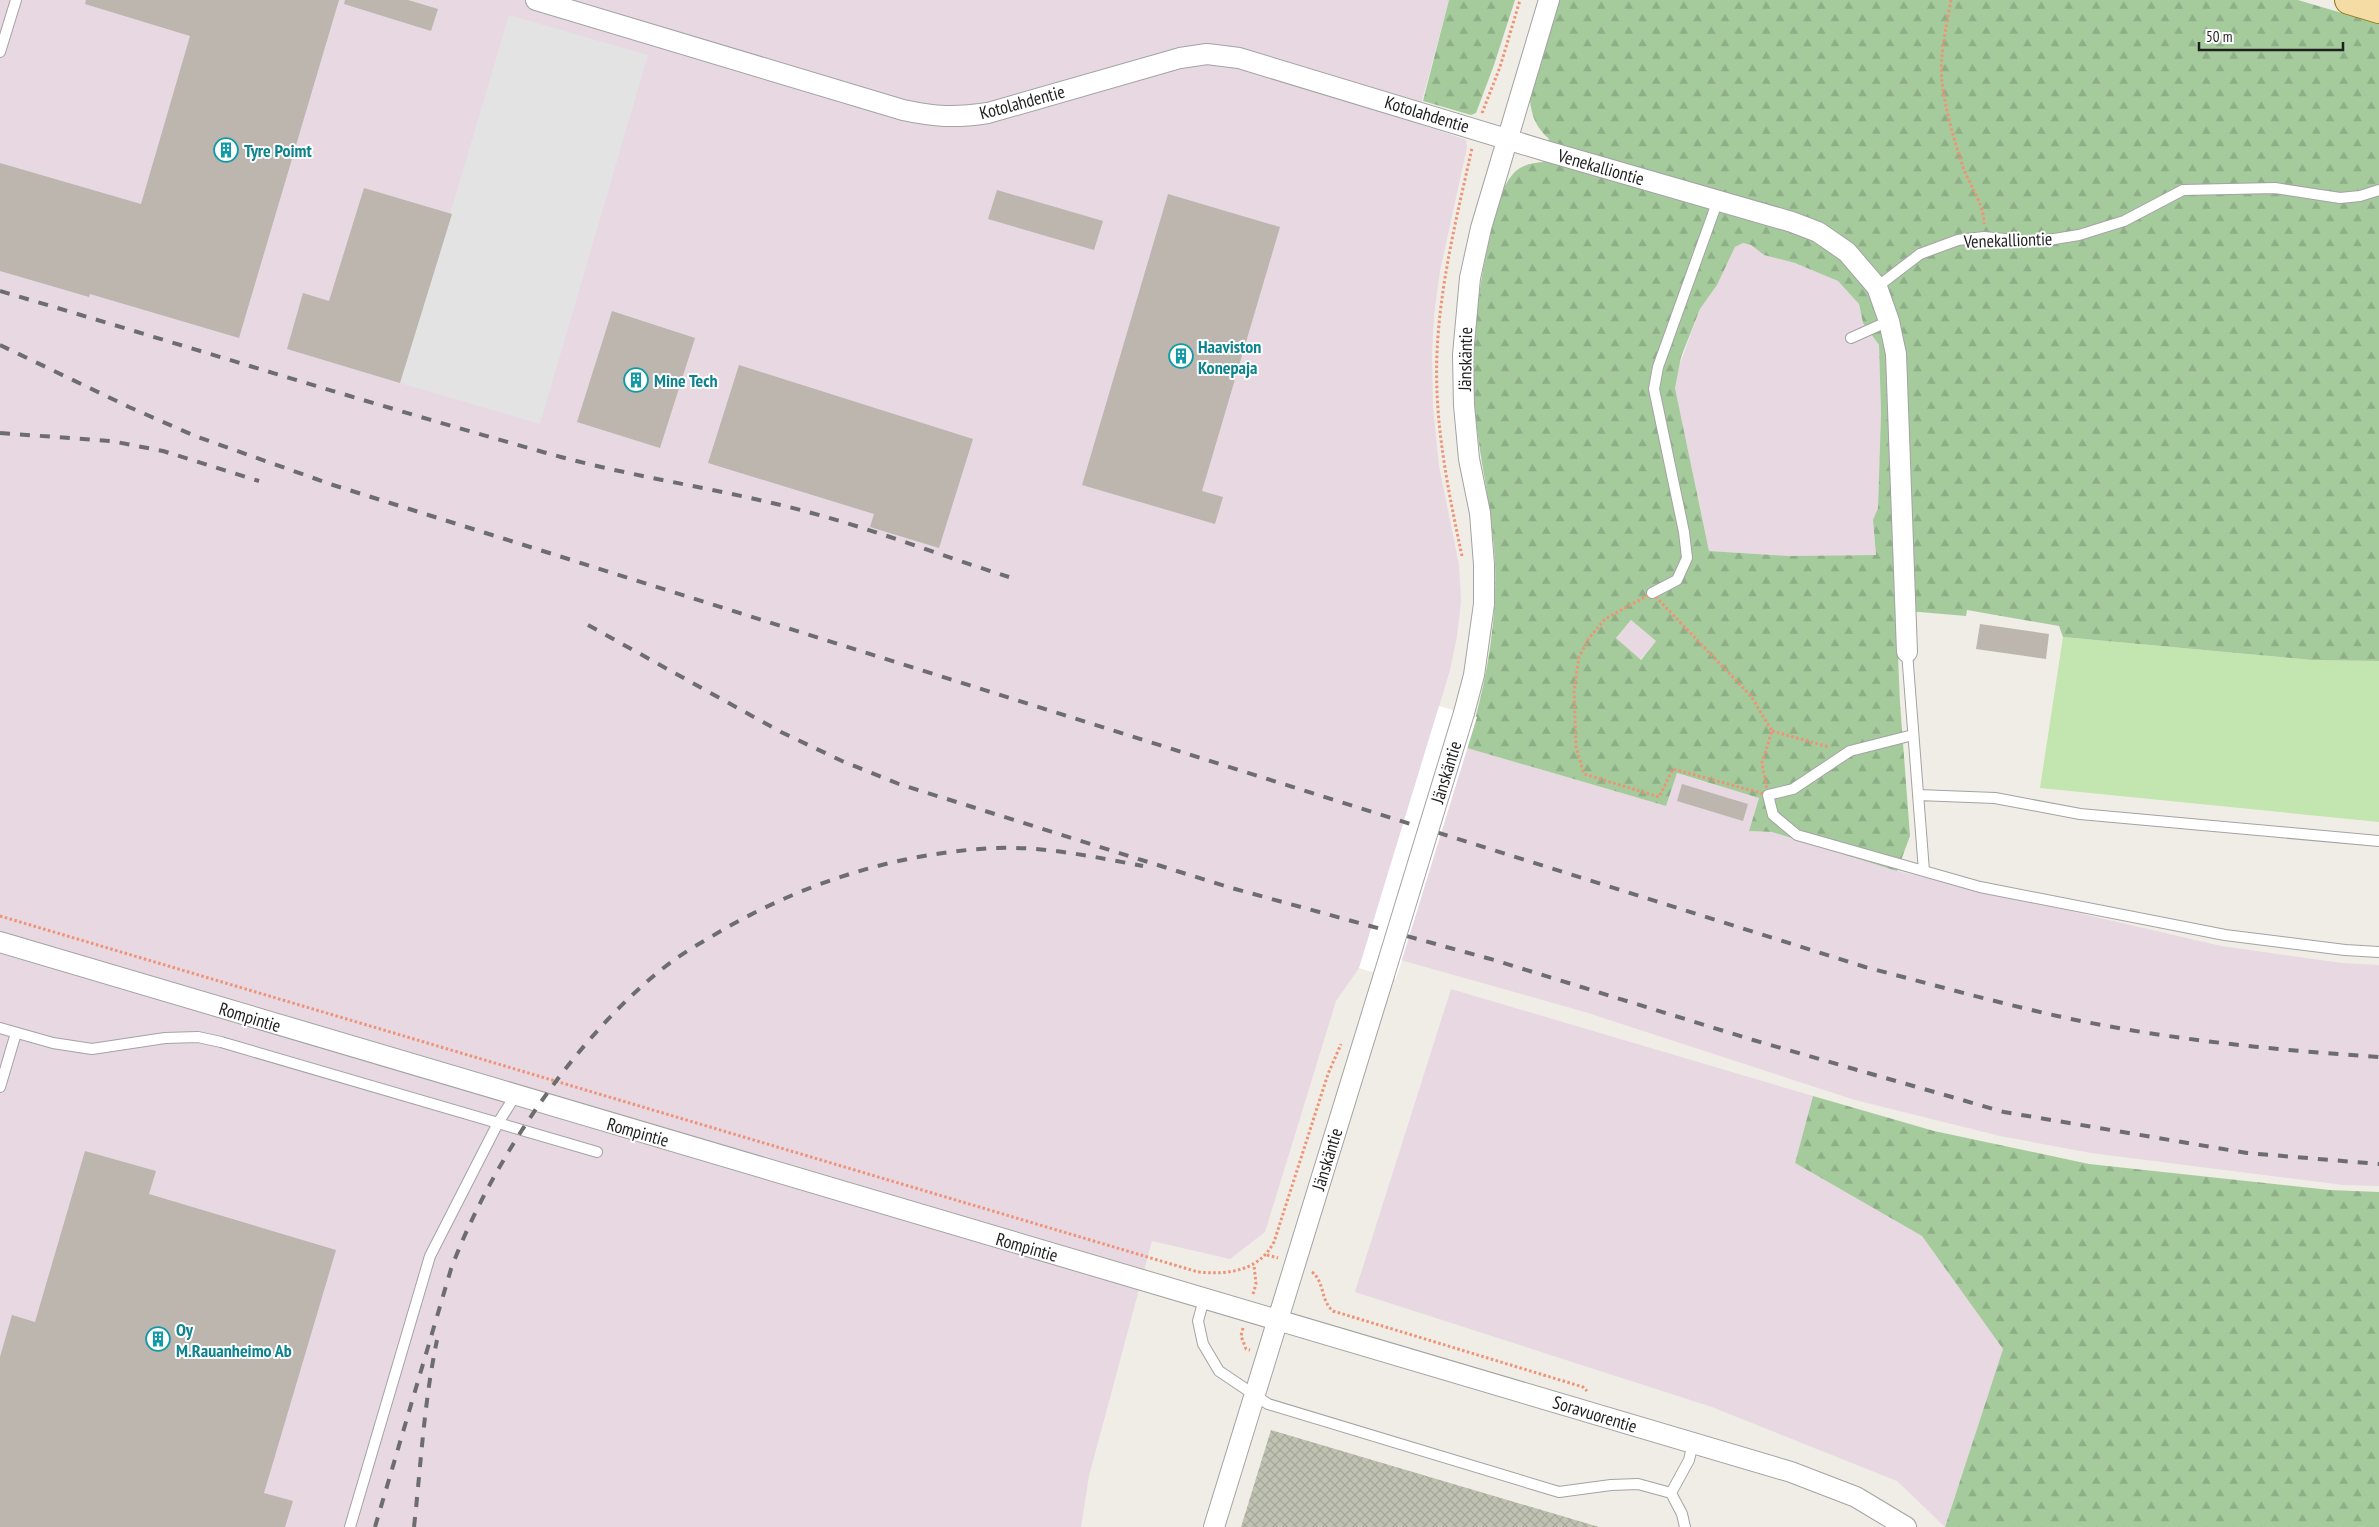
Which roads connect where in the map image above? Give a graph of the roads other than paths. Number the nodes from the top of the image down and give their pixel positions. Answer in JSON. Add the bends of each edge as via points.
{"nodes":[{"id":1,"x":16,"y":0,"type":"edge"},
{"id":2,"x":536,"y":0,"type":"edge"},
{"id":3,"x":1549,"y":0,"type":"edge"},
{"id":4,"x":2349,"y":0,"type":"edge"},
{"id":5,"x":2379,"y":9,"type":"edge"},
{"id":6,"x":0,"y":52,"type":"edge"},
{"id":7,"x":1508,"y":139,"type":"junction"},
{"id":8,"x":2379,"y":190,"type":"edge"},
{"id":9,"x":1718,"y":200,"type":"junction"},
{"id":10,"x":1878,"y":287,"type":"junction"},
{"id":11,"x":1889,"y":321,"type":"junction"},
{"id":12,"x":1851,"y":338,"type":"dead end"},
{"id":13,"x":1652,"y":593,"type":"road end"},
{"id":14,"x":1907,"y":652,"type":"joint"},
{"id":15,"x":1913,"y":735,"type":"junction"},
{"id":16,"x":1918,"y":794,"type":"junction"},
{"id":17,"x":2379,"y":841,"type":"edge"},
{"id":18,"x":1924,"y":870,"type":"junction"},
{"id":19,"x":1,"y":947,"type":"edge"},
{"id":20,"x":2379,"y":952,"type":"edge"},
{"id":21,"x":0,"y":1028,"type":"edge"},
{"id":22,"x":16,"y":1033,"type":"junction"},
{"id":23,"x":0,"y":1087,"type":"edge"},
{"id":24,"x":515,"y":1096,"type":"junction"},
{"id":25,"x":498,"y":1123,"type":"junction"},
{"id":26,"x":597,"y":1152,"type":"dead end"},
{"id":27,"x":1204,"y":1299,"type":"junction"},
{"id":28,"x":1277,"y":1320,"type":"junction"},
{"id":29,"x":1254,"y":1396,"type":"junction"},
{"id":30,"x":1693,"y":1443,"type":"junction"},
{"id":31,"x":1671,"y":1493,"type":"junction"},
{"id":32,"x":350,"y":1527,"type":"edge"},
{"id":33,"x":1214,"y":1527,"type":"edge"},
{"id":34,"x":1685,"y":1527,"type":"edge"},
{"id":35,"x":1906,"y":1527,"type":"edge"}],
"edges":[{"from":1,"to":6,"type":"lane"},
{"from":2,"to":7,"type":"street","name":"Kotolahdentie","via":[[903,110],[933,116],[956,118],[988,112],[1180,58],[1207,54],[1239,58]]},
{"from":3,"to":7,"type":"street","name":"Jänskäntie"},
{"from":4,"to":5,"type":"main road"},
{"from":7,"to":9,"type":"street","name":"Venekalliontie"},
{"from":7,"to":28,"type":"street","name":"Jänskäntie","bridge":true,"via":[[1481,228],[1470,278],[1463,355],[1469,459],[1480,513],[1484,565],[1480,640],[1464,713]]},
{"from":8,"to":10,"type":"lane","name":"Venekalliontie","via":[[2340,198],[2275,188],[2183,190],[2124,221],[2079,235],[2033,241],[1984,237],[1958,240],[1920,254]]},
{"from":9,"to":10,"type":"street","name":"Venekalliontie","via":[[1818,232],[1847,252]]},
{"from":9,"to":13,"type":"lane","via":[[1658,367],[1654,389],[1687,558],[1678,580]]},
{"from":10,"to":11,"type":"street","name":"Venekalliontie"},
{"from":11,"to":12,"type":"lane"},
{"from":11,"to":14,"type":"street","name":"Venekalliontie","via":[[1896,354]]},
{"from":14,"to":15,"type":"lane"},
{"from":15,"to":16,"type":"lane"},
{"from":15,"to":18,"type":"lane","via":[[1850,751],[1793,789],[1768,795],[1773,815],[1797,835]]},
{"from":16,"to":17,"type":"lane","via":[[1995,798],[2080,814]]},
{"from":16,"to":18,"type":"lane"},
{"from":18,"to":20,"type":"lane","via":[[1980,886],[2224,935]]},
{"from":19,"to":24,"type":"street","name":"Rompintie"},
{"from":21,"to":22,"type":"lane"},
{"from":22,"to":23,"type":"lane"},
{"from":22,"to":25,"type":"lane","via":[[92,1049],[165,1038],[198,1037]]},
{"from":24,"to":25,"type":"lane"},
{"from":24,"to":27,"type":"street","name":"Rompintie"},
{"from":25,"to":26,"type":"lane"},
{"from":25,"to":32,"type":"lane","via":[[430,1256]]},
{"from":27,"to":28,"type":"street","name":"Rompintie"},
{"from":27,"to":29,"type":"lane","via":[[1198,1321],[1203,1344],[1219,1371]]},
{"from":28,"to":29,"type":"street","name":"Jänskäntie"},
{"from":28,"to":30,"type":"street","name":"Soravuorentie"},
{"from":29,"to":31,"type":"lane","via":[[1268,1404],[1559,1492],[1638,1484]]},
{"from":29,"to":33,"type":"street","name":"Jänskäntie"},
{"from":30,"to":31,"type":"lane","via":[[1689,1460]]},
{"from":30,"to":35,"type":"street","name":"Soravuorentie","via":[[1791,1472],[1856,1497]]},
{"from":31,"to":34,"type":"lane"}]}
